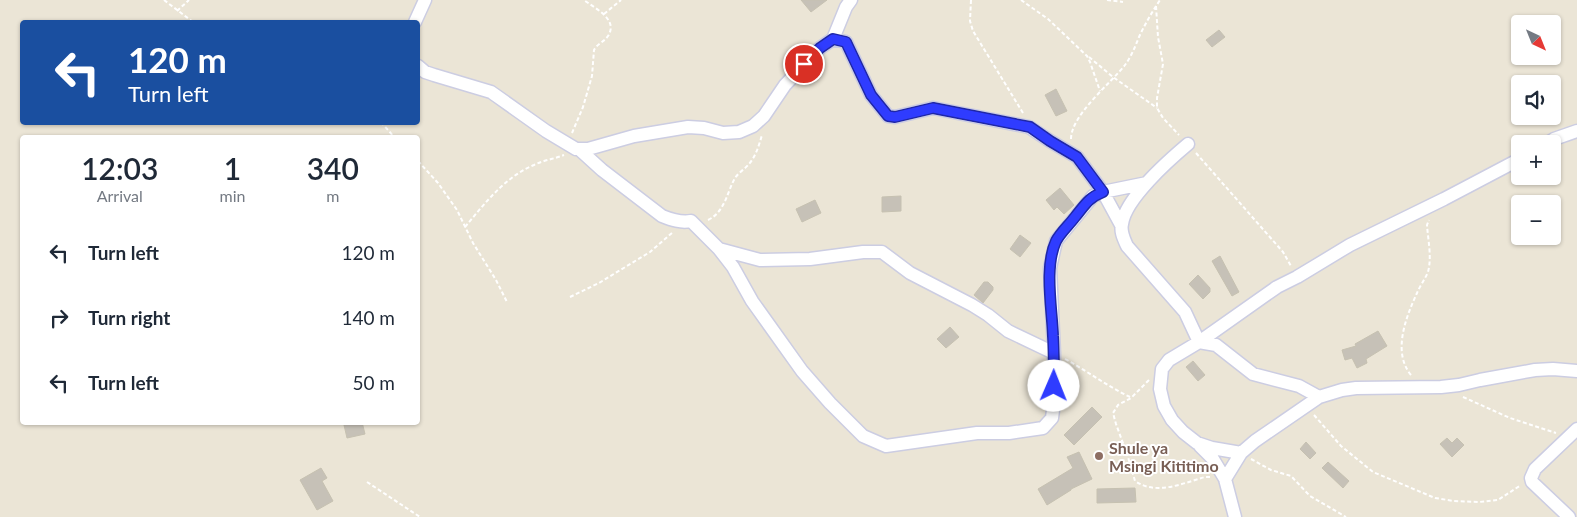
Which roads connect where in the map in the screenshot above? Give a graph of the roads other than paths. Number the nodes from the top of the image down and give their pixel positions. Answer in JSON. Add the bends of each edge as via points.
{"nodes":[{"id":1,"x":425,"y":0,"type":"edge"},
{"id":2,"x":850,"y":0,"type":"edge"},
{"id":3,"x":416,"y":20,"type":"edge"},
{"id":4,"x":833,"y":39,"type":"junction"},
{"id":5,"x":420,"y":68,"type":"edge"},
{"id":6,"x":1577,"y":130,"type":"edge"},
{"id":7,"x":1561,"y":136,"type":"edge"},
{"id":8,"x":1188,"y":144,"type":"road end"},
{"id":9,"x":574,"y":148,"type":"junction"},
{"id":10,"x":1511,"y":164,"type":"edge"},
{"id":11,"x":1147,"y":183,"type":"junction"},
{"id":12,"x":1103,"y":192,"type":"junction"},
{"id":13,"x":1121,"y":225,"type":"junction"},
{"id":14,"x":720,"y":249,"type":"junction"},
{"id":15,"x":1199,"y":342,"type":"junction"},
{"id":16,"x":1054,"y":353,"type":"junction"},
{"id":17,"x":1577,"y":371,"type":"edge"},
{"id":18,"x":1319,"y":397,"type":"junction"},
{"id":19,"x":1574,"y":432,"type":"edge"},
{"id":20,"x":1197,"y":443,"type":"junction"},
{"id":21,"x":1241,"y":453,"type":"junction"},
{"id":22,"x":1225,"y":479,"type":"junction"},
{"id":23,"x":1235,"y":517,"type":"edge"},
{"id":24,"x":1569,"y":517,"type":"edge"}],
"edges":[{"from":1,"to":3,"type":"street"},
{"from":2,"to":4,"type":"street"},
{"from":4,"to":9,"type":"street","via":[[792,78],[764,116],[739,132],[688,127]]},
{"from":4,"to":12,"type":"street","via":[[846,42],[871,95],[888,116],[933,108],[1030,127],[1077,157]]},
{"from":5,"to":9,"type":"street","via":[[491,92]]},
{"from":6,"to":7,"type":"street"},
{"from":8,"to":11,"type":"street"},
{"from":9,"to":14,"type":"street","via":[[662,216],[688,222]]},
{"from":10,"to":15,"type":"street","via":[[1350,244],[1277,287]]},
{"from":11,"to":12,"type":"street"},
{"from":11,"to":13,"type":"street","via":[[1125,213]]},
{"from":12,"to":13,"type":"street"},
{"from":12,"to":16,"type":"street","via":[[1086,203],[1056,241],[1052,254],[1050,295]]},
{"from":13,"to":15,"type":"street","via":[[1122,236],[1128,246],[1185,312]]},
{"from":14,"to":16,"type":"street","via":[[760,260],[882,252],[910,273],[988,315],[1008,331]]},
{"from":14,"to":16,"type":"street","via":[[766,321],[811,382],[863,436],[886,446],[977,433],[1009,434],[1043,428],[1052,418]]},
{"from":15,"to":18,"type":"street","via":[[1216,346],[1253,374],[1298,386]]},
{"from":15,"to":20,"type":"street","via":[[1170,360],[1162,369],[1160,389],[1172,420]]},
{"from":17,"to":18,"type":"street","via":[[1535,370],[1440,387],[1356,388]]},
{"from":18,"to":21,"type":"street"},
{"from":19,"to":24,"type":"street","via":[[1535,469],[1531,478]]},
{"from":20,"to":21,"type":"street"},
{"from":20,"to":22,"type":"street","via":[[1213,459]]},
{"from":21,"to":22,"type":"street"},
{"from":22,"to":23,"type":"street"}]}
